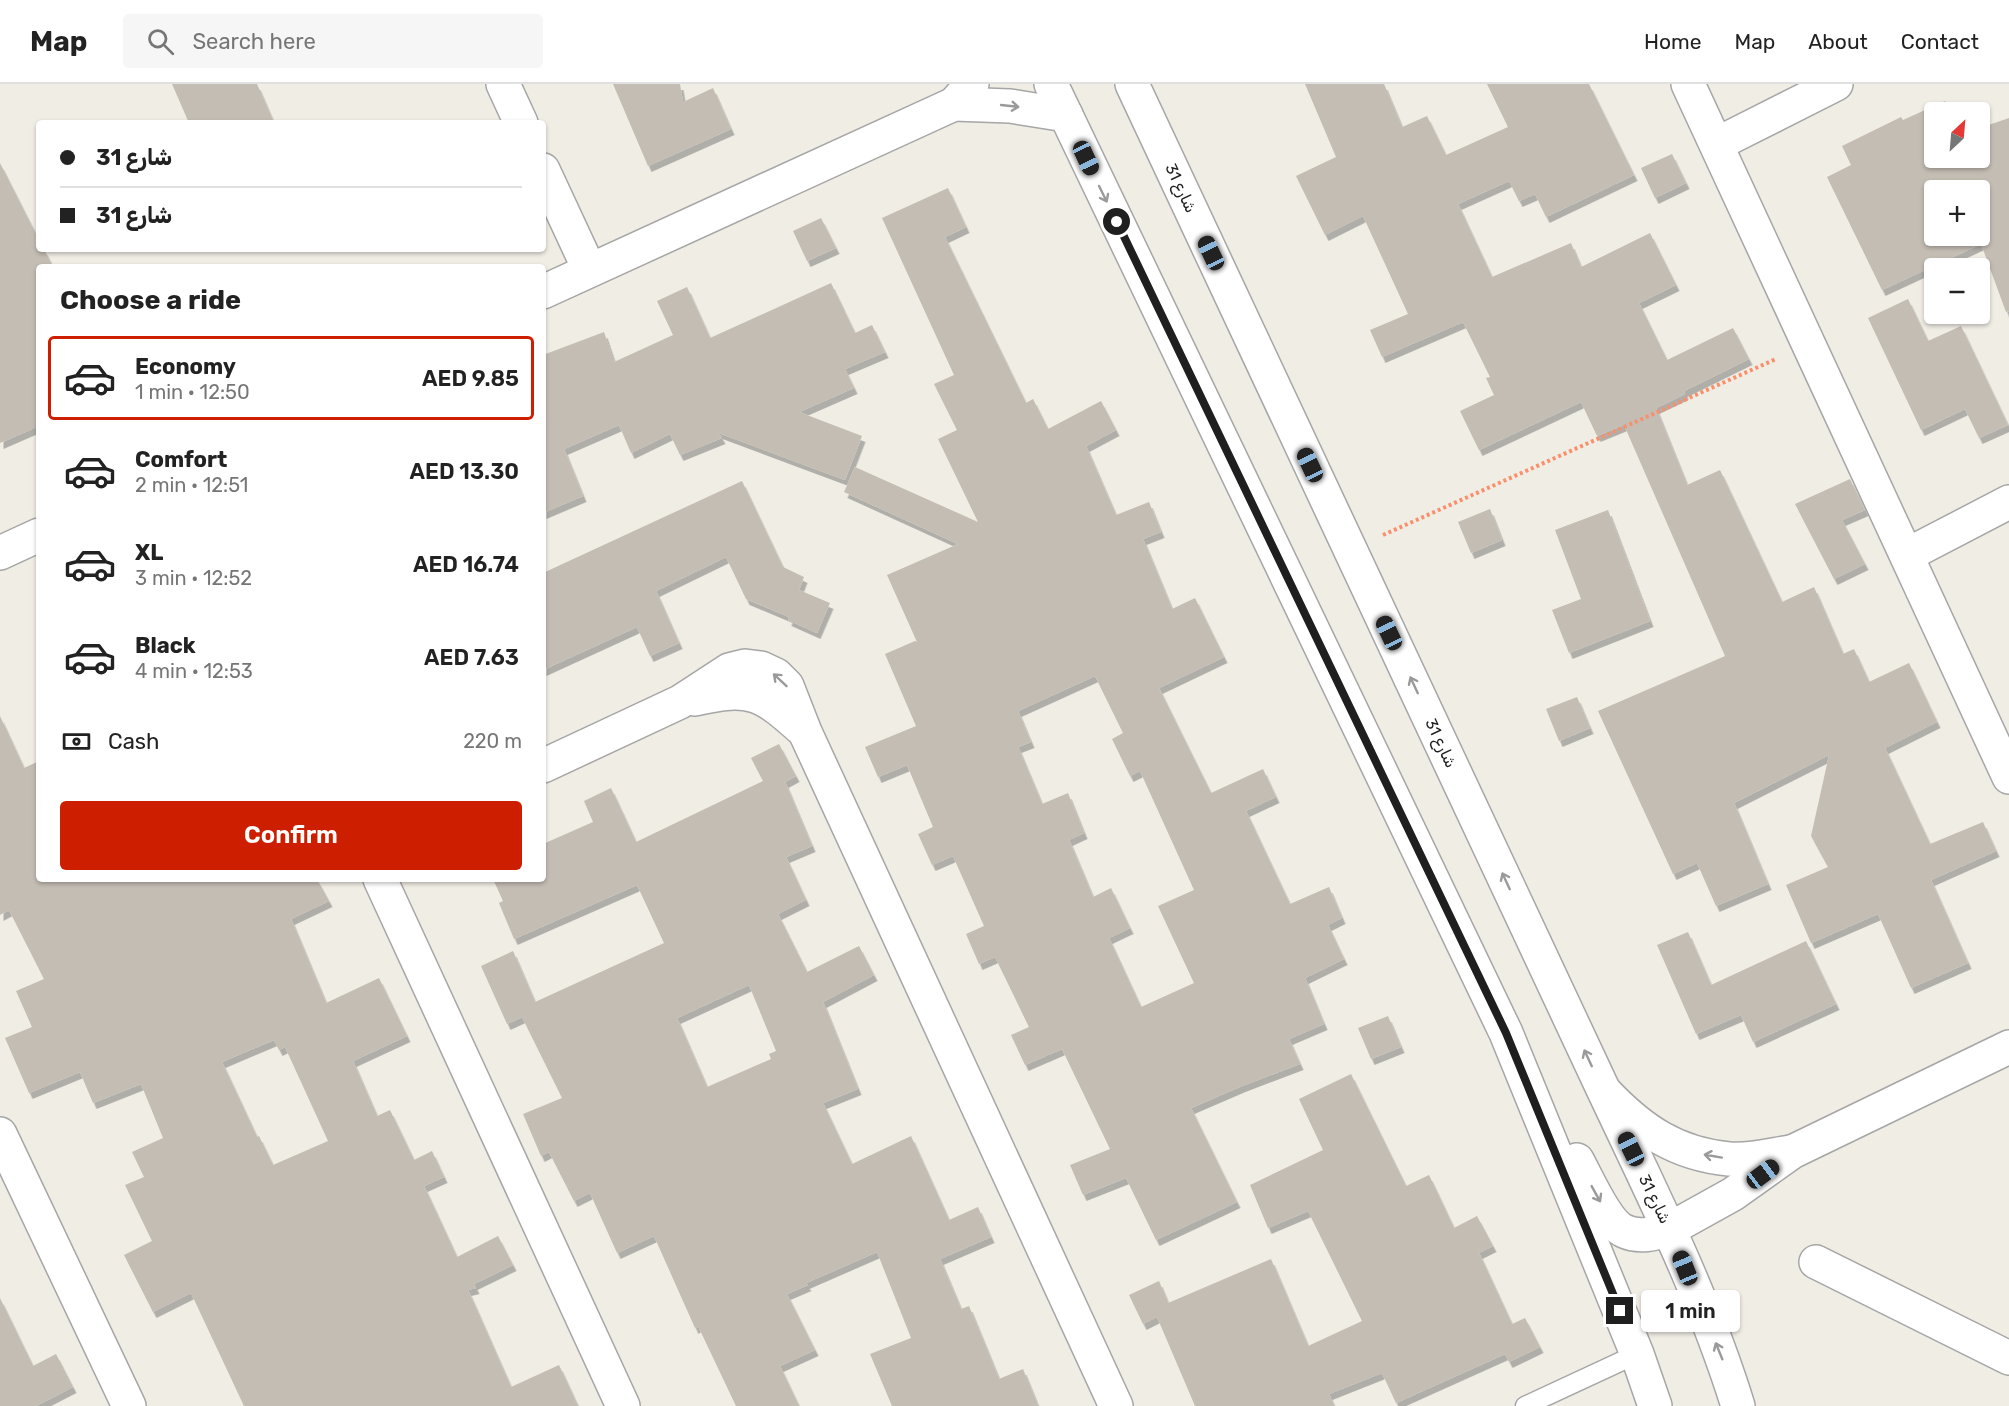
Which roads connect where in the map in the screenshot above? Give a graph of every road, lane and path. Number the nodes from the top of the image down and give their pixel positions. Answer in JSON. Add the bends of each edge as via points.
{"nodes":[{"id":1,"x":503,"y":84,"type":"edge"},
{"id":2,"x":1051,"y":84,"type":"edge"},
{"id":3,"x":1132,"y":84,"type":"edge"},
{"id":4,"x":1688,"y":84,"type":"edge"},
{"id":5,"x":1836,"y":84,"type":"edge"},
{"id":6,"x":963,"y":94,"type":"edge"},
{"id":7,"x":1066,"y":115,"type":"junction"},
{"id":8,"x":520,"y":120,"type":"edge"},
{"id":9,"x":1717,"y":144,"type":"junction"},
{"id":10,"x":546,"y":176,"type":"edge"},
{"id":11,"x":590,"y":269,"type":"junction"},
{"id":12,"x":546,"y":291,"type":"edge"},
{"id":13,"x":1809,"y":344,"type":"junction"},
{"id":14,"x":2009,"y":502,"type":"edge"},
{"id":15,"x":36,"y":536,"type":"edge"},
{"id":16,"x":1350,"y":549,"type":"junction"},
{"id":17,"x":0,"y":553,"type":"edge"},
{"id":18,"x":1907,"y":555,"type":"junction"},
{"id":19,"x":546,"y":765,"type":"edge"},
{"id":20,"x":2009,"y":777,"type":"edge"},
{"id":21,"x":381,"y":882,"type":"edge"},
{"id":22,"x":1506,"y":1033,"type":"junction"},
{"id":23,"x":2009,"y":1047,"type":"edge"},
{"id":24,"x":1603,"y":1089,"type":"junction"},
{"id":25,"x":0,"y":1134,"type":"edge"},
{"id":26,"x":1792,"y":1152,"type":"junction"},
{"id":27,"x":1670,"y":1228,"type":"junction"},
{"id":28,"x":1816,"y":1262,"type":"dead end"},
{"id":29,"x":1638,"y":1354,"type":"junction"},
{"id":30,"x":2009,"y":1358,"type":"edge"},
{"id":31,"x":129,"y":1406,"type":"edge"},
{"id":32,"x":624,"y":1406,"type":"edge"},
{"id":33,"x":1116,"y":1406,"type":"edge"},
{"id":34,"x":1525,"y":1406,"type":"edge"},
{"id":35,"x":1655,"y":1406,"type":"edge"},
{"id":36,"x":1738,"y":1406,"type":"edge"}],
"edges":[{"from":1,"to":8,"type":"street"},
{"from":2,"to":7,"type":"street"},
{"from":3,"to":16,"type":"street","name":"شارع 31"},
{"from":4,"to":9,"type":"street"},
{"from":5,"to":9,"type":"street"},
{"from":6,"to":7,"type":"street","one_way":true},
{"from":6,"to":11,"type":"street"},
{"from":7,"to":22,"type":"street","one_way":true},
{"from":9,"to":13,"type":"street"},
{"from":10,"to":11,"type":"street"},
{"from":11,"to":12,"type":"street"},
{"from":13,"to":16,"type":"path"},
{"from":13,"to":18,"type":"street"},
{"from":14,"to":18,"type":"street"},
{"from":15,"to":17,"type":"street"},
{"from":24,"to":16,"type":"street","name":"شارع 31","one_way":true},
{"from":18,"to":20,"type":"street"},
{"from":19,"to":33,"type":"street","via":[[680,702],[729,670],[761,668],[787,686]]},
{"from":21,"to":32,"type":"street"},
{"from":22,"to":27,"type":"street","one_way":true,"via":[[1613,1222],[1624,1231],[1651,1235]]},
{"from":22,"to":29,"type":"street"},
{"from":23,"to":26,"type":"street"},
{"from":26,"to":24,"type":"street","one_way":true,"via":[[1731,1160],[1694,1153],[1659,1139],[1628,1117]]},
{"from":24,"to":27,"type":"street","name":"شارع 31"},
{"from":25,"to":31,"type":"street"},
{"from":26,"to":27,"type":"street","via":[[1733,1194]]},
{"from":36,"to":27,"type":"street","name":"شارع 31","one_way":true},
{"from":28,"to":30,"type":"street"},
{"from":29,"to":34,"type":"lane"},
{"from":29,"to":35,"type":"street"}]}
